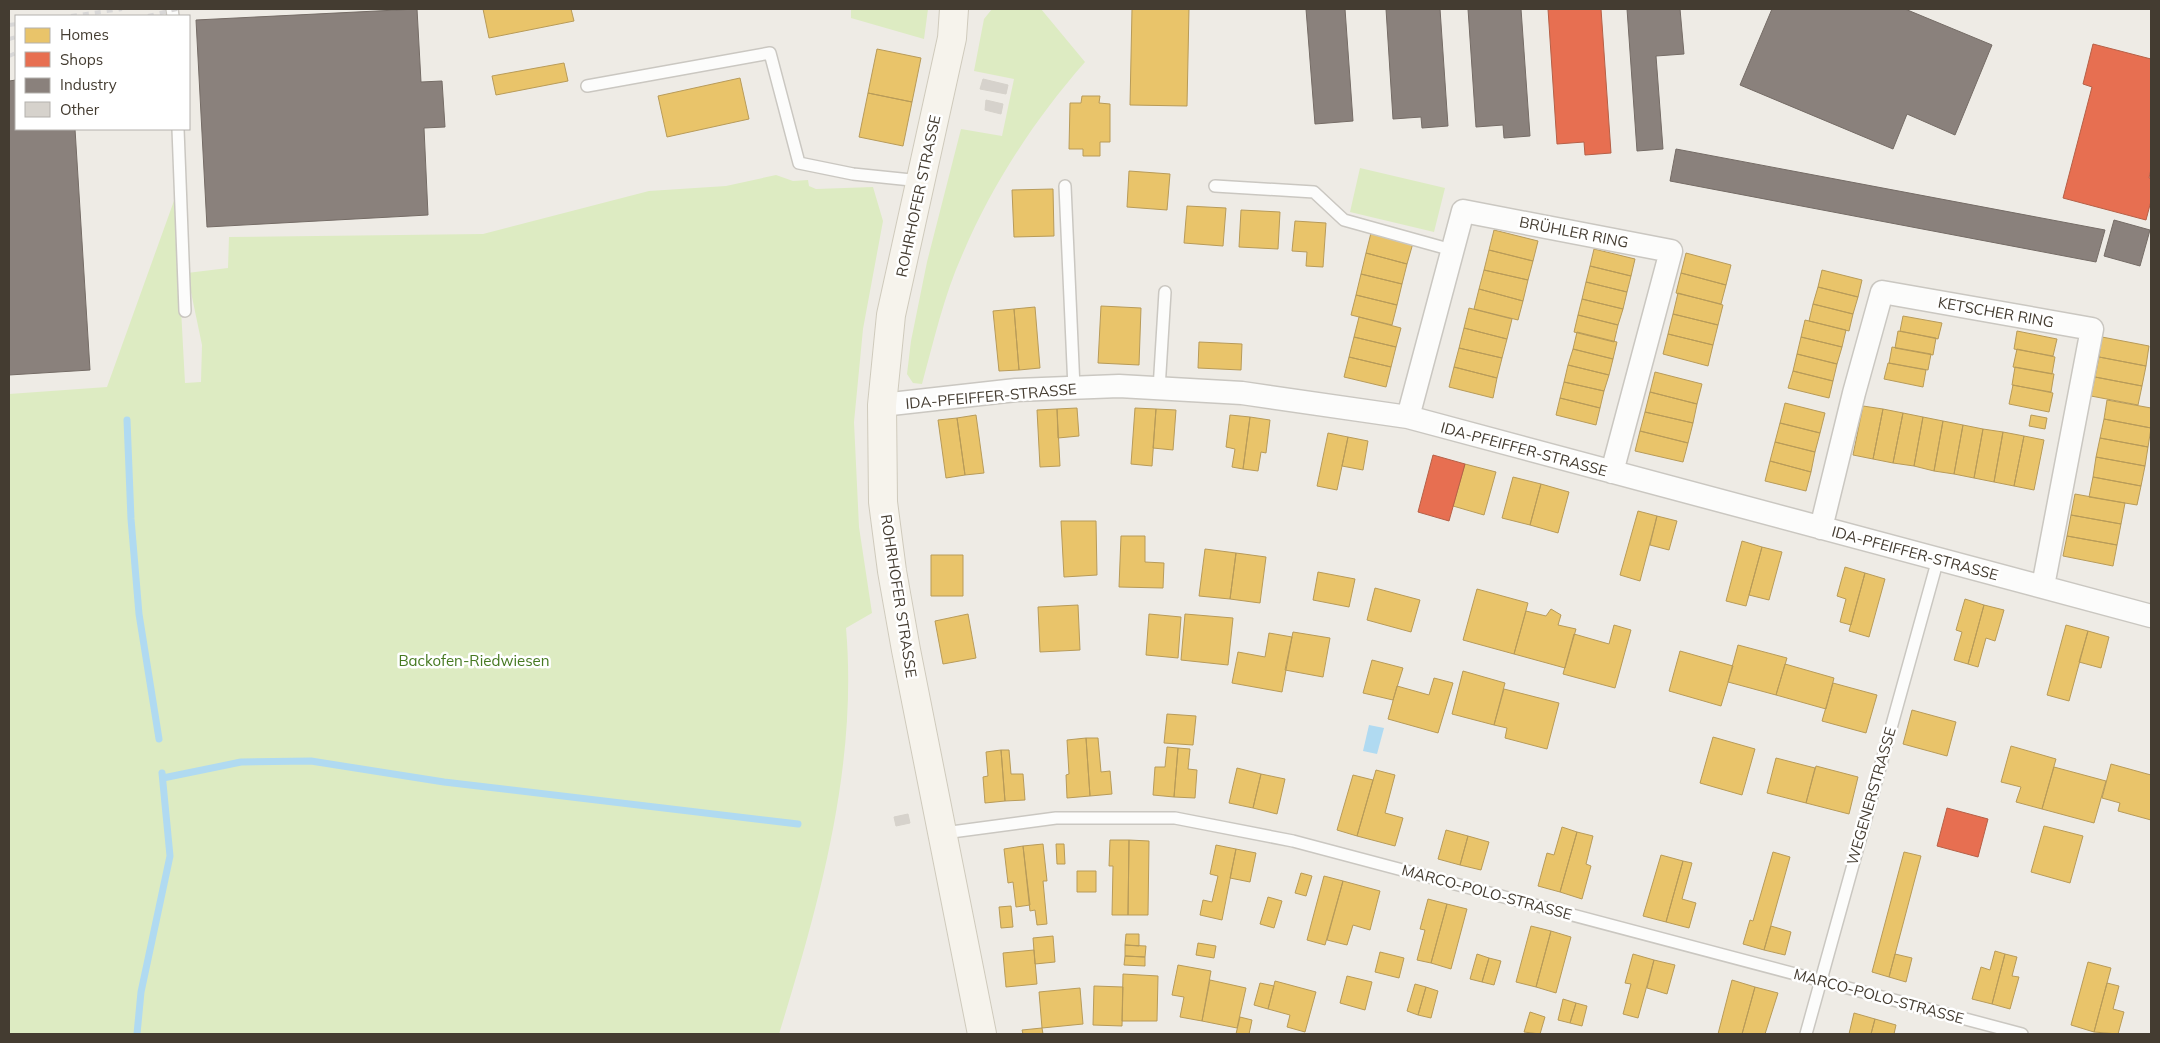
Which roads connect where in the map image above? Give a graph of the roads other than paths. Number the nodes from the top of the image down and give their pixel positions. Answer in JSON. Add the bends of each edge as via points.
{"nodes":[{"id":1,"x":954,"y":9,"type":"edge"},
{"id":2,"x":965,"y":9,"type":"edge"},
{"id":3,"x":952,"y":38,"type":"junction"},
{"id":4,"x":587,"y":86,"type":"dead end"},
{"id":5,"x":178,"y":130,"type":"edge"},
{"id":6,"x":922,"y":181,"type":"junction"},
{"id":7,"x":1065,"y":186,"type":"dead end"},
{"id":8,"x":1215,"y":186,"type":"dead end"},
{"id":9,"x":1452,"y":250,"type":"junction"},
{"id":10,"x":1165,"y":292,"type":"dead end"},
{"id":11,"x":185,"y":310,"type":"dead end"},
{"id":12,"x":1074,"y":388,"type":"junction"},
{"id":13,"x":1159,"y":389,"type":"junction"},
{"id":14,"x":882,"y":405,"type":"junction"},
{"id":15,"x":1408,"y":418,"type":"junction"},
{"id":16,"x":1612,"y":472,"type":"junction"},
{"id":17,"x":1821,"y":528,"type":"junction"},
{"id":18,"x":1938,"y":559,"type":"junction"},
{"id":19,"x":2043,"y":586,"type":"junction"},
{"id":20,"x":2151,"y":616,"type":"edge"},
{"id":21,"x":944,"y":833,"type":"junction"},
{"id":22,"x":1819,"y":980,"type":"junction"},
{"id":23,"x":982,"y":1034,"type":"edge"},
{"id":24,"x":1806,"y":1034,"type":"edge"},
{"id":25,"x":2022,"y":1034,"type":"edge"}],
"edges":[{"from":1,"to":3,"type":"main road","name":"ROHRHOFER STRASSE"},
{"from":2,"to":3,"type":"main road","name":"ROHRHOFER STRASSE"},
{"from":3,"to":6,"type":"main road","name":"ROHRHOFER STRASSE"},
{"from":4,"to":6,"type":"lane","via":[[770,53],[799,163],[854,174]]},
{"from":5,"to":11,"type":"lane"},
{"from":6,"to":14,"type":"main road","name":"ROHRHOFER STRASSE","via":[[891,315]]},
{"from":7,"to":12,"type":"lane"},
{"from":8,"to":9,"type":"lane","via":[[1314,192],[1344,220]]},
{"from":9,"to":15,"type":"street","name":"BRÜHLER RING"},
{"from":9,"to":16,"type":"street","name":"BRÜHLER RING","via":[[1463,211],[1671,251]]},
{"from":10,"to":13,"type":"lane"},
{"from":12,"to":13,"type":"street","name":"IDA-PFEIFFER-STRASSE","via":[[1120,386]]},
{"from":12,"to":14,"type":"street","name":"IDA-PFEIFFER-STRASSE","via":[[1016,390]]},
{"from":13,"to":15,"type":"street","name":"IDA-PFEIFFER-STRASSE","via":[[1242,393]]},
{"from":14,"to":21,"type":"main road","name":"ROHRHOFER STRASSE","via":[[883,502],[892,571]]},
{"from":15,"to":16,"type":"street","name":"IDA-PFEIFFER-STRASSE"},
{"from":16,"to":17,"type":"street","name":"IDA-PFEIFFER-STRASSE"},
{"from":17,"to":18,"type":"street","name":"IDA-PFEIFFER-STRASSE"},
{"from":17,"to":19,"type":"street","name":"KETSCHER RING","via":[[1882,292],[2092,329]]},
{"from":18,"to":19,"type":"street","name":"IDA-PFEIFFER-STRASSE"},
{"from":18,"to":22,"type":"lane","name":"WEGENERSTRASSE"},
{"from":19,"to":20,"type":"street","name":"IDA-PFEIFFER-STRASSE"},
{"from":21,"to":22,"type":"lane","name":"MARCO-POLO-STRASSE","via":[[1056,818],[1175,818],[1293,841]]},
{"from":21,"to":23,"type":"main road","name":"ROHRHOFER STRASSE"},
{"from":22,"to":24,"type":"lane","name":"WEGENERSTRASSE"},
{"from":22,"to":25,"type":"lane","name":"MARCO-POLO-STRASSE"}]}
